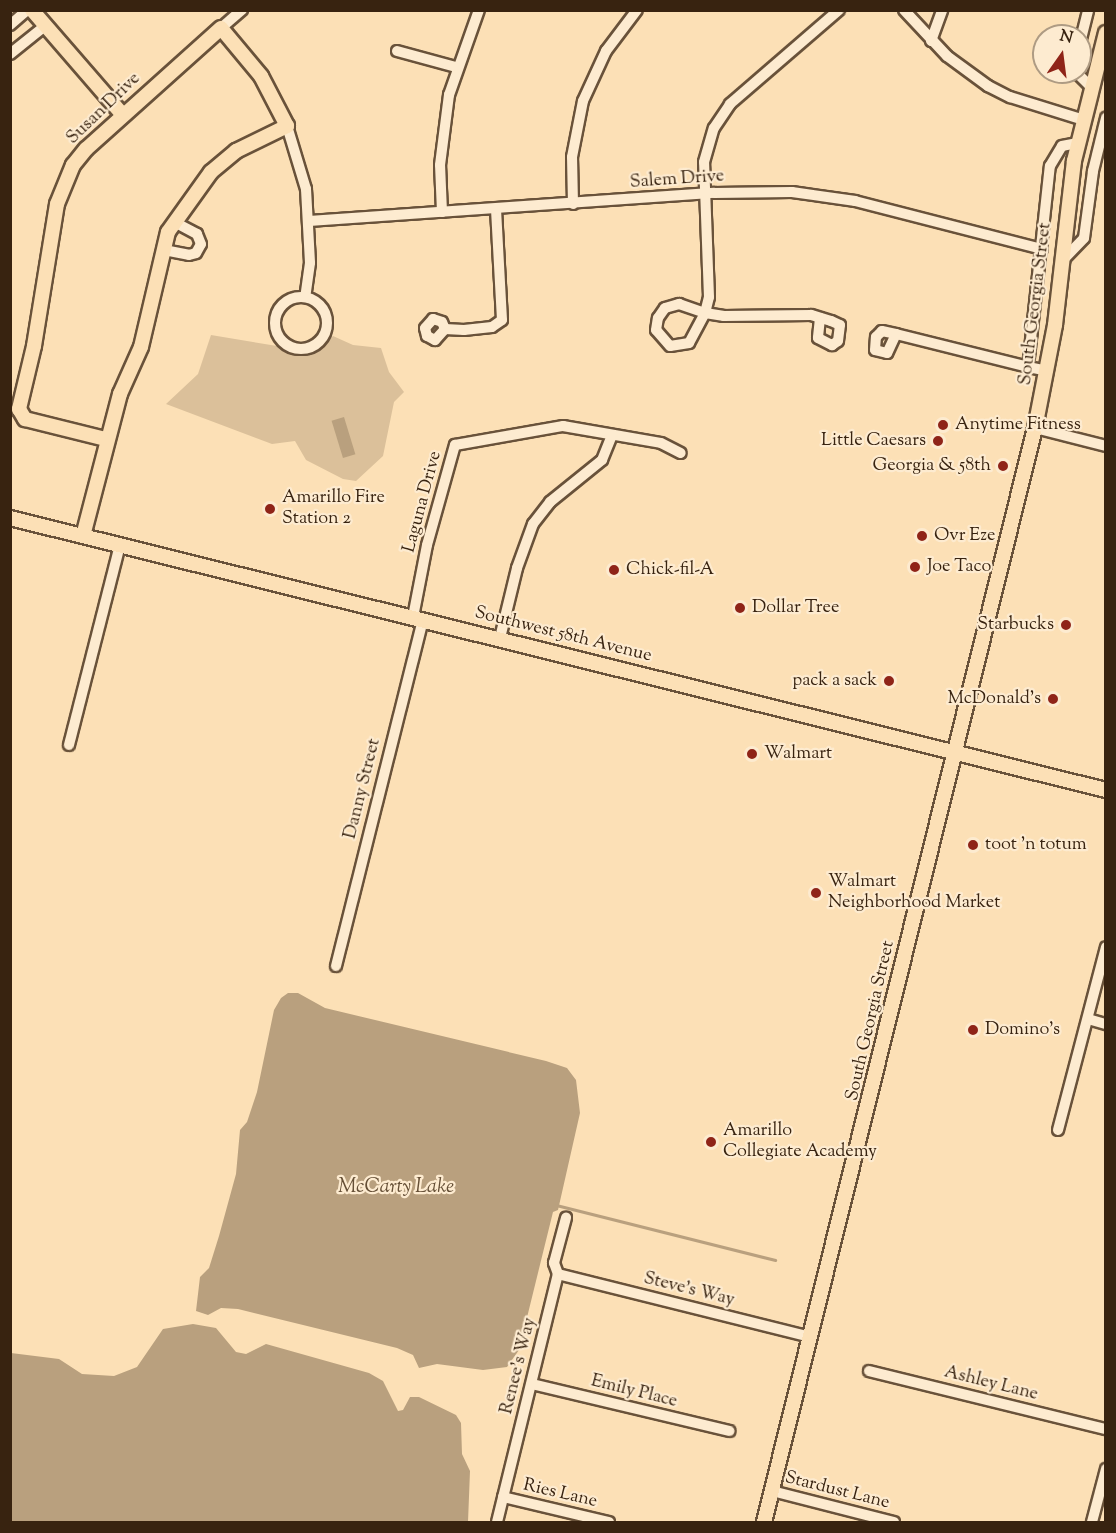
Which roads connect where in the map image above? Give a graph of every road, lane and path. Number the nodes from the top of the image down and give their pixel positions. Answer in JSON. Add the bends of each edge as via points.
{"nodes":[{"id":1,"x":242,"y":10,"type":"edge"},
{"id":2,"x":479,"y":10,"type":"edge"},
{"id":3,"x":637,"y":10,"type":"edge"},
{"id":4,"x":839,"y":10,"type":"edge"},
{"id":5,"x":904,"y":10,"type":"edge"},
{"id":6,"x":942,"y":10,"type":"edge"},
{"id":7,"x":38,"y":15,"type":"edge"},
{"id":8,"x":10,"y":24,"type":"edge"},
{"id":9,"x":221,"y":28,"type":"junction"},
{"id":10,"x":931,"y":41,"type":"junction"},
{"id":11,"x":1104,"y":42,"type":"edge"},
{"id":12,"x":397,"y":51,"type":"dead end"},
{"id":13,"x":10,"y":54,"type":"edge"},
{"id":14,"x":456,"y":67,"type":"junction"},
{"id":15,"x":1088,"y":84,"type":"edge"},
{"id":16,"x":1092,"y":88,"type":"junction"},
{"id":17,"x":122,"y":114,"type":"junction"},
{"id":18,"x":1106,"y":118,"type":"edge"},
{"id":19,"x":1084,"y":120,"type":"junction"},
{"id":20,"x":287,"y":126,"type":"junction"},
{"id":21,"x":1078,"y":143,"type":"junction"},
{"id":22,"x":704,"y":194,"type":"junction"},
{"id":23,"x":573,"y":204,"type":"junction"},
{"id":24,"x":496,"y":209,"type":"junction"},
{"id":25,"x":442,"y":212,"type":"junction"},
{"id":26,"x":309,"y":221,"type":"junction"},
{"id":27,"x":174,"y":222,"type":"junction"},
{"id":28,"x":1042,"y":249,"type":"junction"},
{"id":29,"x":164,"y":250,"type":"junction"},
{"id":30,"x":1061,"y":262,"type":"junction"},
{"id":31,"x":305,"y":297,"type":"junction"},
{"id":32,"x":705,"y":313,"type":"junction"},
{"id":33,"x":820,"y":318,"type":"dead end"},
{"id":34,"x":445,"y":329,"type":"dead end"},
{"id":35,"x":896,"y":334,"type":"dead end"},
{"id":36,"x":1028,"y":367,"type":"junction"},
{"id":37,"x":1048,"y":371,"type":"junction"},
{"id":38,"x":17,"y":401,"type":"edge"},
{"id":39,"x":1035,"y":428,"type":"junction"},
{"id":40,"x":612,"y":435,"type":"junction"},
{"id":41,"x":106,"y":439,"type":"junction"},
{"id":42,"x":1106,"y":446,"type":"edge"},
{"id":43,"x":681,"y":453,"type":"dead end"},
{"id":44,"x":10,"y":518,"type":"edge"},
{"id":45,"x":83,"y":536,"type":"junction"},
{"id":46,"x":120,"y":545,"type":"junction"},
{"id":47,"x":418,"y":618,"type":"junction"},
{"id":48,"x":500,"y":638,"type":"junction"},
{"id":49,"x":69,"y":745,"type":"dead end"},
{"id":50,"x":954,"y":750,"type":"junction"},
{"id":51,"x":1106,"y":790,"type":"edge"},
{"id":52,"x":1106,"y":946,"type":"edge"},
{"id":53,"x":336,"y":966,"type":"dead end"},
{"id":54,"x":1088,"y":1019,"type":"junction"},
{"id":55,"x":1106,"y":1024,"type":"edge"},
{"id":56,"x":1058,"y":1130,"type":"dead end"},
{"id":57,"x":566,"y":1218,"type":"dead end"},
{"id":58,"x":558,"y":1274,"type":"junction"},
{"id":59,"x":811,"y":1337,"type":"junction"},
{"id":60,"x":869,"y":1371,"type":"dead end"},
{"id":61,"x":532,"y":1384,"type":"junction"},
{"id":62,"x":1106,"y":1429,"type":"edge"},
{"id":63,"x":729,"y":1431,"type":"dead end"},
{"id":64,"x":1106,"y":1469,"type":"edge"},
{"id":65,"x":772,"y":1491,"type":"junction"},
{"id":66,"x":503,"y":1497,"type":"junction"},
{"id":67,"x":496,"y":1522,"type":"edge"},
{"id":68,"x":609,"y":1522,"type":"edge"},
{"id":69,"x":764,"y":1522,"type":"edge"},
{"id":70,"x":894,"y":1522,"type":"edge"},
{"id":71,"x":1092,"y":1522,"type":"edge"}],
"edges":[{"from":1,"to":9,"type":"street","name":"Susan Drive"},
{"from":2,"to":14,"type":"street"},
{"from":3,"to":23,"type":"street","via":[[606,51],[583,101],[572,157]]},
{"from":4,"to":22,"type":"street","via":[[721,115],[708,144]]},
{"from":5,"to":10,"type":"street"},
{"from":6,"to":10,"type":"street"},
{"from":7,"to":8,"type":"street"},
{"from":7,"to":13,"type":"street"},
{"from":7,"to":17,"type":"main road"},
{"from":9,"to":17,"type":"main road","name":"Susan Drive"},
{"from":9,"to":20,"type":"main road","via":[[261,76]]},
{"from":10,"to":19,"type":"street","via":[[988,86]]},
{"from":11,"to":16,"type":"main road","name":"South Georgia Street"},
{"from":12,"to":14,"type":"street"},
{"from":14,"to":25,"type":"street","via":[[442,135]]},
{"from":15,"to":16,"type":"street"},
{"from":16,"to":19,"type":"main road","name":"South Georgia Street"},
{"from":17,"to":38,"type":"main road","name":"Susan Drive","via":[[73,165],[57,204],[34,346]]},
{"from":18,"to":30,"type":"street","via":[[1093,171],[1084,238]]},
{"from":19,"to":21,"type":"main road","name":"South Georgia Street"},
{"from":20,"to":26,"type":"street","via":[[306,189]]},
{"from":20,"to":27,"type":"main road","via":[[236,151],[205,179]]},
{"from":21,"to":28,"type":"street","via":[[1062,146],[1050,166]]},
{"from":21,"to":30,"type":"main road","name":"South Georgia Street"},
{"from":22,"to":23,"type":"street","name":"Salem Drive"},
{"from":22,"to":28,"type":"street","name":"Salem Drive","via":[[772,191],[822,196]]},
{"from":22,"to":32,"type":"street","via":[[709,297]]},
{"from":23,"to":24,"type":"street","name":"Salem Drive"},
{"from":24,"to":25,"type":"street","name":"Salem Drive"},
{"from":24,"to":34,"type":"street","via":[[502,320],[492,327]]},
{"from":25,"to":26,"type":"street","name":"Salem Drive"},
{"from":26,"to":31,"type":"street","via":[[310,263]]},
{"from":27,"to":29,"type":"main road"},
{"from":27,"to":29,"type":"street","via":[[196,234],[201,244],[189,255]]},
{"from":28,"to":36,"type":"street"},
{"from":29,"to":41,"type":"main road","via":[[141,347]]},
{"from":30,"to":37,"type":"main road","name":"South Georgia Street"},
{"from":31,"to":31,"type":"street","via":[[315,301],[327,320],[321,340],[301,349],[281,340],[276,331],[279,309],[295,298]]},
{"from":32,"to":32,"type":"street","via":[[679,304],[665,308],[656,330],[670,346],[689,344]]},
{"from":32,"to":33,"type":"street","via":[[723,316],[799,312]]},
{"from":35,"to":36,"type":"street"},
{"from":36,"to":37,"type":"street"},
{"from":37,"to":39,"type":"main road","name":"South Georgia Street"},
{"from":38,"to":41,"type":"main road","via":[[26,418]]},
{"from":39,"to":42,"type":"street"},
{"from":39,"to":50,"type":"main road","name":"South Georgia Street"},
{"from":40,"to":43,"type":"street","name":"Laguna Drive","via":[[661,443]]},
{"from":40,"to":47,"type":"street","name":"Laguna Drive","via":[[563,426],[455,446],[441,488]]},
{"from":40,"to":48,"type":"street","via":[[602,460],[550,502],[533,524],[517,568]]},
{"from":41,"to":45,"type":"main road"},
{"from":44,"to":45,"type":"main road","name":"Southwest 58th Avenue"},
{"from":45,"to":46,"type":"main road","name":"Southwest 58th Avenue"},
{"from":46,"to":47,"type":"main road","name":"Southwest 58th Avenue"},
{"from":46,"to":49,"type":"street"},
{"from":47,"to":48,"type":"main road","name":"Southwest 58th Avenue"},
{"from":47,"to":53,"type":"street","name":"Danny Street"},
{"from":48,"to":50,"type":"main road","name":"Southwest 58th Avenue"},
{"from":50,"to":51,"type":"main road","name":"Southwest 58th Avenue"},
{"from":50,"to":59,"type":"main road","name":"South Georgia Street"},
{"from":52,"to":54,"type":"street"},
{"from":54,"to":55,"type":"street"},
{"from":54,"to":56,"type":"street"},
{"from":57,"to":58,"type":"street","name":"Renee's Way","via":[[554,1263]]},
{"from":58,"to":59,"type":"street","name":"Steve's Way"},
{"from":58,"to":61,"type":"street","name":"Renee's Way"},
{"from":59,"to":65,"type":"main road","name":"South Georgia Street"},
{"from":60,"to":62,"type":"street","name":"Ashley Lane"},
{"from":61,"to":63,"type":"street","name":"Emily Place"},
{"from":61,"to":66,"type":"street","name":"Renee's Way"},
{"from":64,"to":71,"type":"street"},
{"from":65,"to":69,"type":"main road","name":"South Georgia Street"},
{"from":65,"to":70,"type":"street","name":"Stardust Lane"},
{"from":66,"to":67,"type":"street","name":"Renee's Way"},
{"from":66,"to":68,"type":"street","name":"Ries Lane"}]}
